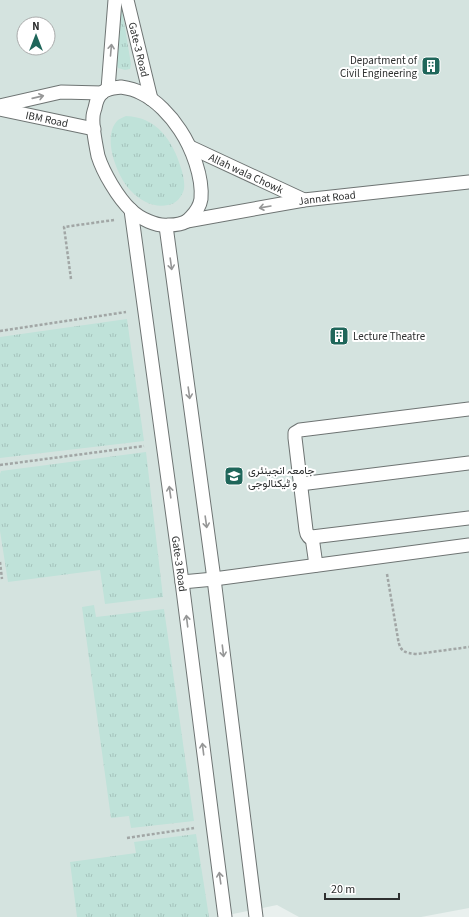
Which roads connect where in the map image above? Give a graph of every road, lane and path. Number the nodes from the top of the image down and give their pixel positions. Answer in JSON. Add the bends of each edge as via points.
{"nodes":[{"id":1,"x":115,"y":0,"type":"edge"},
{"id":2,"x":127,"y":0,"type":"edge"},
{"id":3,"x":105,"y":91,"type":"junction"},
{"id":4,"x":151,"y":99,"type":"junction"},
{"id":5,"x":0,"y":106,"type":"edge"},
{"id":6,"x":0,"y":109,"type":"edge"},
{"id":7,"x":94,"y":129,"type":"junction"},
{"id":8,"x":190,"y":147,"type":"junction"},
{"id":9,"x":469,"y":182,"type":"edge"},
{"id":10,"x":304,"y":200,"type":"junction"},
{"id":11,"x":132,"y":214,"type":"junction"},
{"id":12,"x":186,"y":221,"type":"junction"},
{"id":13,"x":166,"y":226,"type":"junction"},
{"id":14,"x":70,"y":279,"type":"dead end"},
{"id":15,"x":145,"y":309,"type":"junction"},
{"id":16,"x":0,"y":331,"type":"edge"},
{"id":17,"x":469,"y":409,"type":"edge"},
{"id":18,"x":164,"y":444,"type":"junction"},
{"id":19,"x":469,"y":463,"type":"edge"},
{"id":20,"x":0,"y":464,"type":"edge"},
{"id":21,"x":300,"y":484,"type":"junction"},
{"id":22,"x":469,"y":518,"type":"edge"},
{"id":23,"x":312,"y":537,"type":"junction"},
{"id":24,"x":469,"y":545,"type":"edge"},
{"id":25,"x":385,"y":556,"type":"junction"},
{"id":26,"x":0,"y":562,"type":"edge"},
{"id":27,"x":316,"y":565,"type":"junction"},
{"id":28,"x":2,"y":579,"type":"dead end"},
{"id":29,"x":214,"y":579,"type":"junction"},
{"id":30,"x":182,"y":582,"type":"junction"},
{"id":31,"x":469,"y":647,"type":"edge"},
{"id":32,"x":213,"y":826,"type":"junction"},
{"id":33,"x":128,"y":838,"type":"dead end"},
{"id":34,"x":225,"y":917,"type":"edge"},
{"id":35,"x":256,"y":917,"type":"edge"}],
"edges":[{"from":3,"to":1,"type":"lane","one_way":true},
{"from":2,"to":4,"type":"lane","name":"Gate-3 Road"},
{"from":3,"to":4,"type":"lane","via":[[120,87],[133,89]]},
{"from":5,"to":3,"type":"lane","one_way":true,"via":[[61,92]]},
{"from":3,"to":7,"type":"lane","via":[[96,103]]},
{"from":4,"to":8,"type":"lane","via":[[181,130]]},
{"from":6,"to":7,"type":"lane","name":"IBM Road"},
{"from":7,"to":11,"type":"lane","via":[[98,155],[107,177]]},
{"from":8,"to":10,"type":"lane","name":"Allah wala Chowk"},
{"from":8,"to":12,"type":"lane","via":[[198,169],[201,200],[196,212]]},
{"from":9,"to":10,"type":"lane","name":"Jannat Road"},
{"from":10,"to":12,"type":"lane","name":"Jannat Road","one_way":true},
{"from":11,"to":13,"type":"lane"},
{"from":11,"to":14,"type":"path","via":[[64,227]]},
{"from":11,"to":15,"type":"lane","name":"Gate-3 Road"},
{"from":12,"to":13,"type":"lane"},
{"from":13,"to":29,"type":"lane","one_way":true},
{"from":15,"to":16,"type":"path"},
{"from":15,"to":18,"type":"lane","name":"Gate-3 Road"},
{"from":17,"to":21,"type":"lane","via":[[300,430],[295,433],[294,438]]},
{"from":18,"to":20,"type":"path"},
{"from":30,"to":18,"type":"lane","name":"Gate-3 Road","one_way":true},
{"from":19,"to":21,"type":"lane"},
{"from":21,"to":23,"type":"lane","via":[[307,534]]},
{"from":22,"to":23,"type":"lane"},
{"from":23,"to":27,"type":"lane"},
{"from":24,"to":25,"type":"lane"},
{"from":25,"to":27,"type":"lane"},
{"from":25,"to":31,"type":"path","via":[[399,647],[404,651],[418,654]]},
{"from":26,"to":28,"type":"path"},
{"from":27,"to":29,"type":"lane"},
{"from":29,"to":30,"type":"lane"},
{"from":29,"to":35,"type":"lane","one_way":true},
{"from":32,"to":30,"type":"lane","name":"Gate-3 Road","one_way":true},
{"from":32,"to":33,"type":"path"},
{"from":34,"to":32,"type":"lane","name":"Gate-3 Road","one_way":true}]}
